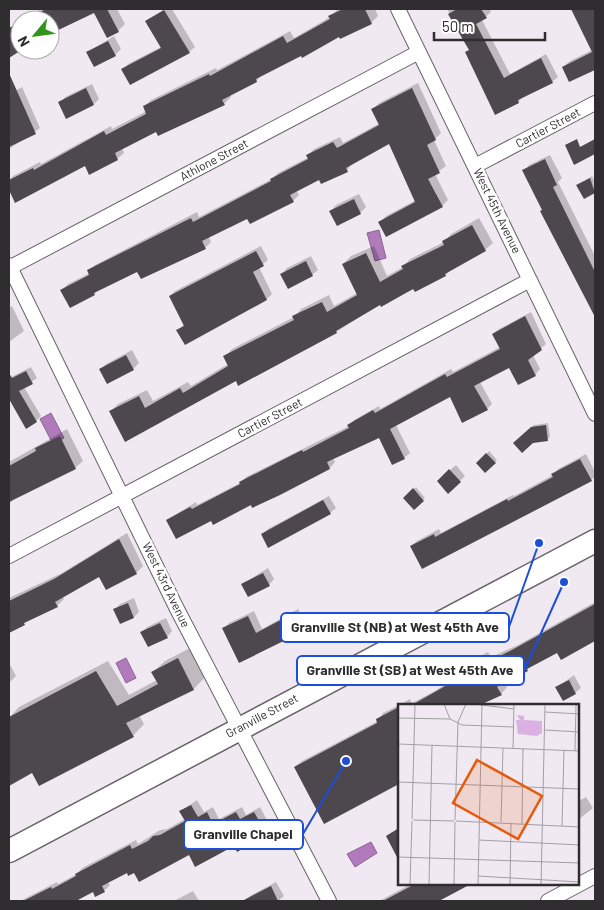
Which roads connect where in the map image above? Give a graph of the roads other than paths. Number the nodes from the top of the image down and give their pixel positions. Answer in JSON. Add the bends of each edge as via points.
{"nodes":[{"id":1,"x":398,"y":9,"type":"edge"},
{"id":2,"x":419,"y":52,"type":"junction"},
{"id":3,"x":595,"y":103,"type":"edge"},
{"id":4,"x":475,"y":166,"type":"junction"},
{"id":5,"x":9,"y":267,"type":"edge"},
{"id":6,"x":530,"y":280,"type":"junction"},
{"id":7,"x":595,"y":414,"type":"edge"},
{"id":8,"x":122,"y":496,"type":"junction"},
{"id":9,"x":595,"y":541,"type":"edge"},
{"id":10,"x":9,"y":556,"type":"edge"},
{"id":11,"x":238,"y":728,"type":"junction"},
{"id":12,"x":9,"y":851,"type":"edge"},
{"id":13,"x":595,"y":876,"type":"edge"},
{"id":14,"x":578,"y":885,"type":"edge"},
{"id":15,"x":579,"y":885,"type":"edge"},
{"id":16,"x":329,"y":901,"type":"edge"},
{"id":17,"x":548,"y":901,"type":"edge"}],
"edges":[{"from":1,"to":2,"type":"street","name":"West 45th Avenue"},
{"from":2,"to":4,"type":"street","name":"West 45th Avenue"},
{"from":2,"to":5,"type":"street","name":"Athlone Street"},
{"from":3,"to":4,"type":"street","name":"Cartier Street"},
{"from":4,"to":6,"type":"street","name":"West 45th Avenue"},
{"from":5,"to":8,"type":"street","name":"West 43rd Avenue"},
{"from":6,"to":7,"type":"street","name":"West 45th Avenue"},
{"from":6,"to":8,"type":"street","name":"Cartier Street"},
{"from":8,"to":10,"type":"street","name":"Cartier Street"},
{"from":8,"to":11,"type":"street","name":"West 43rd Avenue"},
{"from":9,"to":11,"type":"highway","name":"Granville Street"},
{"from":11,"to":12,"type":"highway","name":"Granville Street"},
{"from":11,"to":16,"type":"street","name":"West 43rd Avenue"},
{"from":13,"to":15,"type":"street"},
{"from":14,"to":17,"type":"street"}]}
